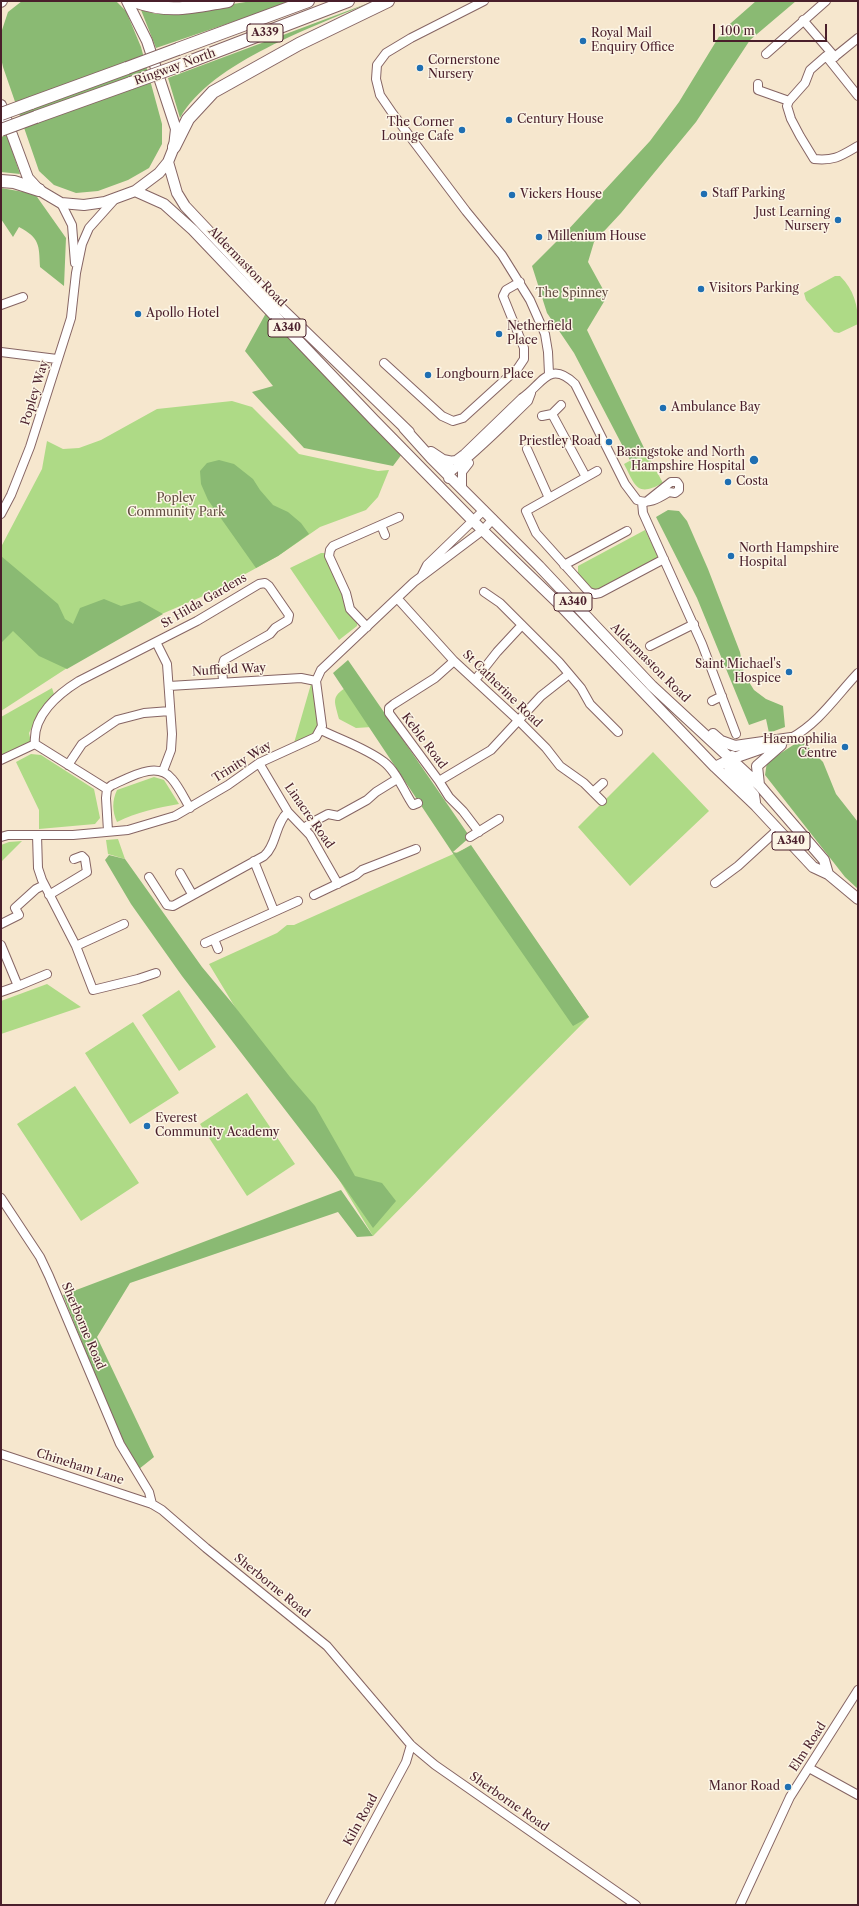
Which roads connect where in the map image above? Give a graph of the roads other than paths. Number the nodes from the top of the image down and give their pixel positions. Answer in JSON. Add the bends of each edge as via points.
{"nodes":[{"id":1,"x":127,"y":1,"type":"edge"},
{"id":2,"x":134,"y":1,"type":"edge"},
{"id":3,"x":228,"y":1,"type":"edge"},
{"id":4,"x":308,"y":1,"type":"edge"},
{"id":5,"x":348,"y":1,"type":"edge"},
{"id":6,"x":388,"y":1,"type":"edge"},
{"id":7,"x":484,"y":1,"type":"edge"},
{"id":8,"x":826,"y":1,"type":"edge"},
{"id":9,"x":803,"y":20,"type":"junction"},
{"id":10,"x":858,"y":38,"type":"edge"},
{"id":11,"x":766,"y":54,"type":"dead end"},
{"id":12,"x":830,"y":58,"type":"junction"},
{"id":13,"x":758,"y":84,"type":"dead end"},
{"id":14,"x":858,"y":96,"type":"edge"},
{"id":15,"x":789,"y":100,"type":"junction"},
{"id":16,"x":1,"y":105,"type":"edge"},
{"id":17,"x":1,"y":114,"type":"edge"},
{"id":18,"x":1,"y":130,"type":"edge"},
{"id":19,"x":858,"y":146,"type":"edge"},
{"id":20,"x":174,"y":147,"type":"junction"},
{"id":21,"x":168,"y":162,"type":"junction"},
{"id":22,"x":1,"y":181,"type":"edge"},
{"id":23,"x":39,"y":190,"type":"junction"},
{"id":24,"x":135,"y":190,"type":"junction"},
{"id":25,"x":115,"y":199,"type":"junction"},
{"id":26,"x":61,"y":203,"type":"junction"},
{"id":27,"x":76,"y":274,"type":"junction"},
{"id":28,"x":520,"y":282,"type":"junction"},
{"id":29,"x":23,"y":297,"type":"dead end"},
{"id":30,"x":1,"y":305,"type":"edge"},
{"id":31,"x":1,"y":352,"type":"edge"},
{"id":32,"x":57,"y":359,"type":"junction"},
{"id":33,"x":384,"y":363,"type":"dead end"},
{"id":34,"x":549,"y":374,"type":"junction"},
{"id":35,"x":532,"y":391,"type":"junction"},
{"id":36,"x":561,"y":405,"type":"dead end"},
{"id":37,"x":552,"y":414,"type":"junction"},
{"id":38,"x":542,"y":416,"type":"dead end"},
{"id":39,"x":404,"y":428,"type":"junction"},
{"id":40,"x":492,"y":436,"type":"junction"},
{"id":41,"x":527,"y":449,"type":"dead end"},
{"id":42,"x":448,"y":461,"type":"junction"},
{"id":43,"x":597,"y":471,"type":"dead end"},
{"id":44,"x":448,"y":474,"type":"junction"},
{"id":45,"x":586,"y":477,"type":"junction"},
{"id":46,"x":431,"y":478,"type":"junction"},
{"id":47,"x":462,"y":488,"type":"junction"},
{"id":48,"x":668,"y":489,"type":"dead end"},
{"id":49,"x":549,"y":498,"type":"junction"},
{"id":50,"x":644,"y":502,"type":"junction"},
{"id":51,"x":484,"y":510,"type":"junction"},
{"id":52,"x":1,"y":514,"type":"edge"},
{"id":53,"x":399,"y":517,"type":"dead end"},
{"id":54,"x":493,"y":519,"type":"junction"},
{"id":55,"x":473,"y":521,"type":"junction"},
{"id":56,"x":381,"y":525,"type":"junction"},
{"id":57,"x":483,"y":530,"type":"junction"},
{"id":58,"x":627,"y":531,"type":"dead end"},
{"id":59,"x":385,"y":535,"type":"dead end"},
{"id":60,"x":664,"y":559,"type":"junction"},
{"id":61,"x":564,"y":565,"type":"junction"},
{"id":62,"x":422,"y":575,"type":"junction"},
{"id":63,"x":484,"y":592,"type":"dead end"},
{"id":64,"x":397,"y":598,"type":"junction"},
{"id":65,"x":694,"y":624,"type":"junction"},
{"id":66,"x":522,"y":625,"type":"junction"},
{"id":67,"x":367,"y":627,"type":"junction"},
{"id":68,"x":156,"y":642,"type":"junction"},
{"id":69,"x":650,"y":646,"type":"dead end"},
{"id":70,"x":454,"y":661,"type":"junction"},
{"id":71,"x":858,"y":673,"type":"edge"},
{"id":72,"x":569,"y":674,"type":"junction"},
{"id":73,"x":475,"y":680,"type":"junction"},
{"id":74,"x":316,"y":681,"type":"junction"},
{"id":75,"x":223,"y":682,"type":"junction"},
{"id":76,"x":169,"y":686,"type":"junction"},
{"id":77,"x":652,"y":686,"type":"junction"},
{"id":78,"x":722,"y":696,"type":"junction"},
{"id":79,"x":712,"y":701,"type":"dead end"},
{"id":80,"x":170,"y":711,"type":"junction"},
{"id":81,"x":519,"y":721,"type":"junction"},
{"id":82,"x":321,"y":730,"type":"junction"},
{"id":83,"x":618,"y":732,"type":"dead end"},
{"id":84,"x":736,"y":734,"type":"dead end"},
{"id":85,"x":791,"y":738,"type":"junction"},
{"id":86,"x":35,"y":744,"type":"junction"},
{"id":87,"x":735,"y":746,"type":"junction"},
{"id":88,"x":731,"y":759,"type":"junction"},
{"id":89,"x":1,"y":760,"type":"edge"},
{"id":90,"x":259,"y":763,"type":"junction"},
{"id":91,"x":68,"y":764,"type":"junction"},
{"id":92,"x":714,"y":767,"type":"junction"},
{"id":93,"x":163,"y":772,"type":"junction"},
{"id":94,"x":397,"y":779,"type":"junction"},
{"id":95,"x":439,"y":781,"type":"junction"},
{"id":96,"x":603,"y":783,"type":"dead end"},
{"id":97,"x":758,"y":785,"type":"junction"},
{"id":98,"x":107,"y":789,"type":"junction"},
{"id":99,"x":593,"y":792,"type":"junction"},
{"id":100,"x":602,"y":801,"type":"dead end"},
{"id":101,"x":418,"y":803,"type":"dead end"},
{"id":102,"x":756,"y":806,"type":"junction"},
{"id":103,"x":190,"y":808,"type":"junction"},
{"id":104,"x":288,"y":812,"type":"junction"},
{"id":105,"x":500,"y":818,"type":"dead end"},
{"id":106,"x":790,"y":819,"type":"junction"},
{"id":107,"x":304,"y":828,"type":"junction"},
{"id":108,"x":108,"y":832,"type":"junction"},
{"id":109,"x":479,"y":832,"type":"junction"},
{"id":110,"x":776,"y":832,"type":"junction"},
{"id":111,"x":37,"y":835,"type":"junction"},
{"id":112,"x":1,"y":837,"type":"edge"},
{"id":113,"x":470,"y":838,"type":"dead end"},
{"id":114,"x":74,"y":859,"type":"dead end"},
{"id":115,"x":413,"y":860,"type":"dead end"},
{"id":116,"x":254,"y":861,"type":"junction"},
{"id":117,"x":180,"y":873,"type":"dead end"},
{"id":118,"x":828,"y":874,"type":"junction"},
{"id":119,"x":149,"y":877,"type":"dead end"},
{"id":120,"x":715,"y":883,"type":"dead end"},
{"id":121,"x":338,"y":884,"type":"junction"},
{"id":122,"x":44,"y":885,"type":"junction"},
{"id":123,"x":192,"y":894,"type":"junction"},
{"id":124,"x":49,"y":895,"type":"junction"},
{"id":125,"x":314,"y":895,"type":"dead end"},
{"id":126,"x":858,"y":899,"type":"edge"},
{"id":127,"x":298,"y":901,"type":"dead end"},
{"id":128,"x":274,"y":911,"type":"junction"},
{"id":129,"x":1,"y":924,"type":"edge"},
{"id":130,"x":124,"y":924,"type":"dead end"},
{"id":131,"x":214,"y":939,"type":"junction"},
{"id":132,"x":205,"y":943,"type":"dead end"},
{"id":133,"x":1,"y":945,"type":"edge"},
{"id":134,"x":76,"y":946,"type":"junction"},
{"id":135,"x":218,"y":949,"type":"dead end"},
{"id":136,"x":156,"y":972,"type":"dead end"},
{"id":137,"x":48,"y":974,"type":"dead end"},
{"id":138,"x":18,"y":986,"type":"junction"},
{"id":139,"x":1,"y":992,"type":"edge"},
{"id":140,"x":1,"y":1198,"type":"edge"},
{"id":141,"x":1,"y":1454,"type":"edge"},
{"id":142,"x":152,"y":1504,"type":"junction"},
{"id":143,"x":858,"y":1690,"type":"edge"},
{"id":144,"x":411,"y":1745,"type":"junction"},
{"id":145,"x":809,"y":1768,"type":"junction"},
{"id":146,"x":858,"y":1795,"type":"edge"},
{"id":147,"x":329,"y":1905,"type":"edge"},
{"id":148,"x":636,"y":1905,"type":"edge"},
{"id":149,"x":740,"y":1905,"type":"edge"}],
"edges":[{"from":1,"to":20,"type":"main road","via":[[147,41],[174,122]]},
{"from":2,"to":3,"type":"highway","via":[[159,9],[177,10]]},
{"from":4,"to":17,"type":"highway","name":"Ringway North","number":"A339","bridge":true},
{"from":5,"to":18,"type":"highway","name":"Ringway North","number":"A339","bridge":true},
{"from":6,"to":20,"type":"highway","via":[[299,44],[213,92],[188,119]]},
{"from":7,"to":28,"type":"street","via":[[386,53],[377,65],[376,79],[380,95],[393,114]]},
{"from":8,"to":9,"type":"street"},
{"from":9,"to":11,"type":"street"},
{"from":9,"to":12,"type":"street"},
{"from":10,"to":12,"type":"street"},
{"from":12,"to":14,"type":"street"},
{"from":12,"to":15,"type":"street","via":[[810,70],[805,84]]},
{"from":13,"to":15,"type":"street","via":[[758,90]]},
{"from":15,"to":19,"type":"street","via":[[787,106],[791,119],[814,159],[829,160],[840,157]]},
{"from":16,"to":23,"type":"main road","via":[[28,178]]},
{"from":20,"to":21,"type":"main road"},
{"from":21,"to":24,"type":"main road"},
{"from":21,"to":39,"type":"main road","name":"Aldermaston Road","number":"A340","via":[[177,193],[185,206],[282,308]]},
{"from":22,"to":23,"type":"highway","via":[[14,182]]},
{"from":23,"to":26,"type":"main road"},
{"from":24,"to":25,"type":"main road"},
{"from":24,"to":46,"type":"main road","name":"Aldermaston Road","number":"A340","via":[[164,204],[193,230]]},
{"from":25,"to":26,"type":"main road","via":[[84,205]]},
{"from":25,"to":27,"type":"street","name":"Popley Way","via":[[89,228],[82,244]]},
{"from":26,"to":27,"type":"street","name":"Popley Way","via":[[72,225]]},
{"from":27,"to":32,"type":"street","name":"Popley Way","via":[[70,318]]},
{"from":28,"to":33,"type":"street","via":[[506,290],[503,296],[524,348],[524,360],[463,418],[453,421],[442,416]]},
{"from":28,"to":34,"type":"street","via":[[543,328]]},
{"from":29,"to":30,"type":"street"},
{"from":31,"to":32,"type":"street"},
{"from":32,"to":52,"type":"street","name":"Popley Way","via":[[33,440]]},
{"from":34,"to":35,"type":"street"},
{"from":34,"to":50,"type":"street","via":[[564,376],[575,384],[625,484],[637,500]]},
{"from":35,"to":40,"type":"street","via":[[528,400]]},
{"from":35,"to":42,"type":"street","via":[[464,454],[456,460]]},
{"from":36,"to":37,"type":"street"},
{"from":37,"to":38,"type":"street"},
{"from":37,"to":45,"type":"street"},
{"from":39,"to":42,"type":"main road","name":"Aldermaston Road","number":"A340","via":[[434,455]]},
{"from":39,"to":44,"type":"main road","name":"Aldermaston Road","number":"A340"},
{"from":40,"to":44,"type":"street"},
{"from":40,"to":47,"type":"street","via":[[490,442],[464,468]]},
{"from":41,"to":49,"type":"street"},
{"from":42,"to":44,"type":"main road","name":"Aldermaston Road","number":"A340"},
{"from":43,"to":45,"type":"street"},
{"from":44,"to":46,"type":"main road"},
{"from":44,"to":47,"type":"main road","name":"Aldermaston Road","number":"A340"},
{"from":44,"to":55,"type":"main road","name":"Aldermaston Road","number":"A340","via":[[450,488]]},
{"from":45,"to":49,"type":"street"},
{"from":46,"to":55,"type":"main road","name":"Aldermaston Road","number":"A340"},
{"from":47,"to":51,"type":"main road","name":"Aldermaston Road","number":"A340"},
{"from":48,"to":50,"type":"street"},
{"from":49,"to":61,"type":"street","via":[[526,510],[536,533]]},
{"from":50,"to":60,"type":"street","via":[[643,513]]},
{"from":51,"to":54,"type":"main road","name":"Aldermaston Road","number":"A340"},
{"from":51,"to":55,"type":"street"},
{"from":53,"to":56,"type":"street"},
{"from":54,"to":57,"type":"street"},
{"from":54,"to":77,"type":"main road","name":"Aldermaston Road","number":"A340"},
{"from":55,"to":57,"type":"main road","name":"Aldermaston Road","number":"A340"},
{"from":55,"to":62,"type":"street","via":[[427,565]]},
{"from":56,"to":59,"type":"street"},
{"from":56,"to":67,"type":"street","via":[[333,546],[330,550],[350,608]]},
{"from":57,"to":62,"type":"street","via":[[431,571]]},
{"from":57,"to":92,"type":"main road","name":"Aldermaston Road","number":"A340","via":[[559,604]]},
{"from":58,"to":61,"type":"street"},
{"from":60,"to":61,"type":"street","via":[[595,594],[589,592]]},
{"from":60,"to":65,"type":"street"},
{"from":62,"to":64,"type":"street"},
{"from":63,"to":66,"type":"street","via":[[500,603]]},
{"from":64,"to":67,"type":"street"},
{"from":64,"to":70,"type":"street","name":"St Catherine Road"},
{"from":65,"to":69,"type":"street"},
{"from":65,"to":78,"type":"street"},
{"from":66,"to":72,"type":"street"},
{"from":66,"to":73,"type":"street"},
{"from":67,"to":74,"type":"street","via":[[324,666]]},
{"from":68,"to":75,"type":"street","name":"St Hilda Gardens","via":[[265,583],[289,615],[288,620],[270,634],[224,660]]},
{"from":68,"to":76,"type":"street","name":"St Hilda Gardens","via":[[167,664]]},
{"from":68,"to":86,"type":"street","via":[[62,692],[52,702],[35,729]]},
{"from":70,"to":73,"type":"street","name":"St Catherine Road"},
{"from":70,"to":95,"type":"street","name":"Keble Road","via":[[435,678],[389,708],[394,722]]},
{"from":71,"to":85,"type":"street","via":[[823,712]]},
{"from":72,"to":81,"type":"street","via":[[541,696]]},
{"from":72,"to":83,"type":"street","via":[[590,704]]},
{"from":73,"to":81,"type":"street","name":"St Catherine Road"},
{"from":74,"to":75,"type":"street","name":"Nuffield Way","via":[[301,678]]},
{"from":74,"to":82,"type":"street","via":[[322,718]]},
{"from":75,"to":76,"type":"street","name":"Nuffield Way"},
{"from":76,"to":80,"type":"street"},
{"from":77,"to":87,"type":"main road","number":"A340","via":[[670,696],[721,741]]},
{"from":77,"to":88,"type":"main road","name":"Aldermaston Road","number":"A340"},
{"from":78,"to":79,"type":"street"},
{"from":78,"to":84,"type":"street"},
{"from":80,"to":91,"type":"street","via":[[144,713],[117,720],[82,744]]},
{"from":80,"to":93,"type":"street","via":[[171,750]]},
{"from":81,"to":95,"type":"street","via":[[491,750]]},
{"from":81,"to":99,"type":"street","name":"St Catherine Road","via":[[560,766]]},
{"from":82,"to":90,"type":"street","name":"Trinity Way","via":[[316,737]]},
{"from":82,"to":94,"type":"street","via":[[384,762]]},
{"from":85,"to":87,"type":"main road"},
{"from":85,"to":88,"type":"main road"},
{"from":85,"to":97,"type":"main road","via":[[757,766]]},
{"from":86,"to":89,"type":"street"},
{"from":86,"to":91,"type":"street"},
{"from":87,"to":88,"type":"main road"},
{"from":88,"to":92,"type":"main road"},
{"from":88,"to":97,"type":"main road","name":"Aldermaston Road","number":"A340"},
{"from":88,"to":102,"type":"main road","number":"A340","via":[[729,767],[754,795]]},
{"from":90,"to":103,"type":"street","name":"Trinity Way"},
{"from":90,"to":104,"type":"street","name":"Linacre Road"},
{"from":91,"to":98,"type":"street"},
{"from":92,"to":102,"type":"main road","name":"Aldermaston Road","number":"A340"},
{"from":93,"to":98,"type":"street","via":[[147,771]]},
{"from":93,"to":103,"type":"street","via":[[171,778]]},
{"from":94,"to":101,"type":"street","via":[[413,805]]},
{"from":94,"to":107,"type":"street","via":[[368,800],[338,816],[328,814]]},
{"from":95,"to":109,"type":"street","name":"Keble Road","via":[[449,797]]},
{"from":96,"to":99,"type":"street"},
{"from":97,"to":106,"type":"main road","name":"Aldermaston Road","number":"A340"},
{"from":98,"to":108,"type":"street"},
{"from":99,"to":100,"type":"street","name":"St Catherine Road"},
{"from":102,"to":110,"type":"main road","name":"Aldermaston Road","number":"A340"},
{"from":103,"to":108,"type":"street","name":"Trinity Way","via":[[148,825]]},
{"from":104,"to":107,"type":"street","name":"Linacre Road"},
{"from":104,"to":116,"type":"street","via":[[282,817],[270,850]]},
{"from":105,"to":109,"type":"street"},
{"from":106,"to":110,"type":"main road"},
{"from":106,"to":118,"type":"main road","name":"Aldermaston Road","number":"A340","via":[[824,860]]},
{"from":107,"to":121,"type":"street","name":"Linacre Road"},
{"from":108,"to":111,"type":"street","name":"Trinity Way"},
{"from":109,"to":113,"type":"street"},
{"from":110,"to":118,"type":"main road","name":"Aldermaston Road","number":"A340","via":[[813,867]]},
{"from":110,"to":120,"type":"street"},
{"from":111,"to":112,"type":"street","name":"Trinity Way"},
{"from":111,"to":122,"type":"street","via":[[38,868]]},
{"from":114,"to":124,"type":"street","via":[[82,856],[85,859],[87,872]]},
{"from":115,"to":121,"type":"street","via":[[412,851],[362,870]]},
{"from":116,"to":123,"type":"street"},
{"from":116,"to":128,"type":"street"},
{"from":117,"to":123,"type":"street"},
{"from":118,"to":126,"type":"main road","name":"Aldermaston Road","number":"A340"},
{"from":119,"to":123,"type":"street","via":[[167,905],[173,906]]},
{"from":121,"to":125,"type":"street"},
{"from":122,"to":124,"type":"street"},
{"from":122,"to":129,"type":"street","via":[[15,908],[19,915]]},
{"from":124,"to":134,"type":"street"},
{"from":127,"to":128,"type":"street"},
{"from":128,"to":131,"type":"street"},
{"from":130,"to":134,"type":"street"},
{"from":131,"to":132,"type":"street"},
{"from":131,"to":135,"type":"street"},
{"from":133,"to":138,"type":"street"},
{"from":134,"to":136,"type":"street","via":[[93,990]]},
{"from":137,"to":138,"type":"street"},
{"from":138,"to":139,"type":"street"},
{"from":140,"to":142,"type":"street","name":"Sherborne Road","via":[[50,1276],[120,1444],[149,1492]]},
{"from":141,"to":142,"type":"street","name":"Chineham Lane"},
{"from":142,"to":144,"type":"street","name":"Sherborne Road","via":[[327,1646]]},
{"from":143,"to":145,"type":"street","name":"Elm Road"},
{"from":144,"to":147,"type":"street","name":"Kiln Road","via":[[406,1762]]},
{"from":144,"to":148,"type":"street","name":"Sherborne Road","via":[[442,1770]]},
{"from":145,"to":146,"type":"street"},
{"from":145,"to":149,"type":"street","name":"Elm Road","via":[[790,1796]]}]}
